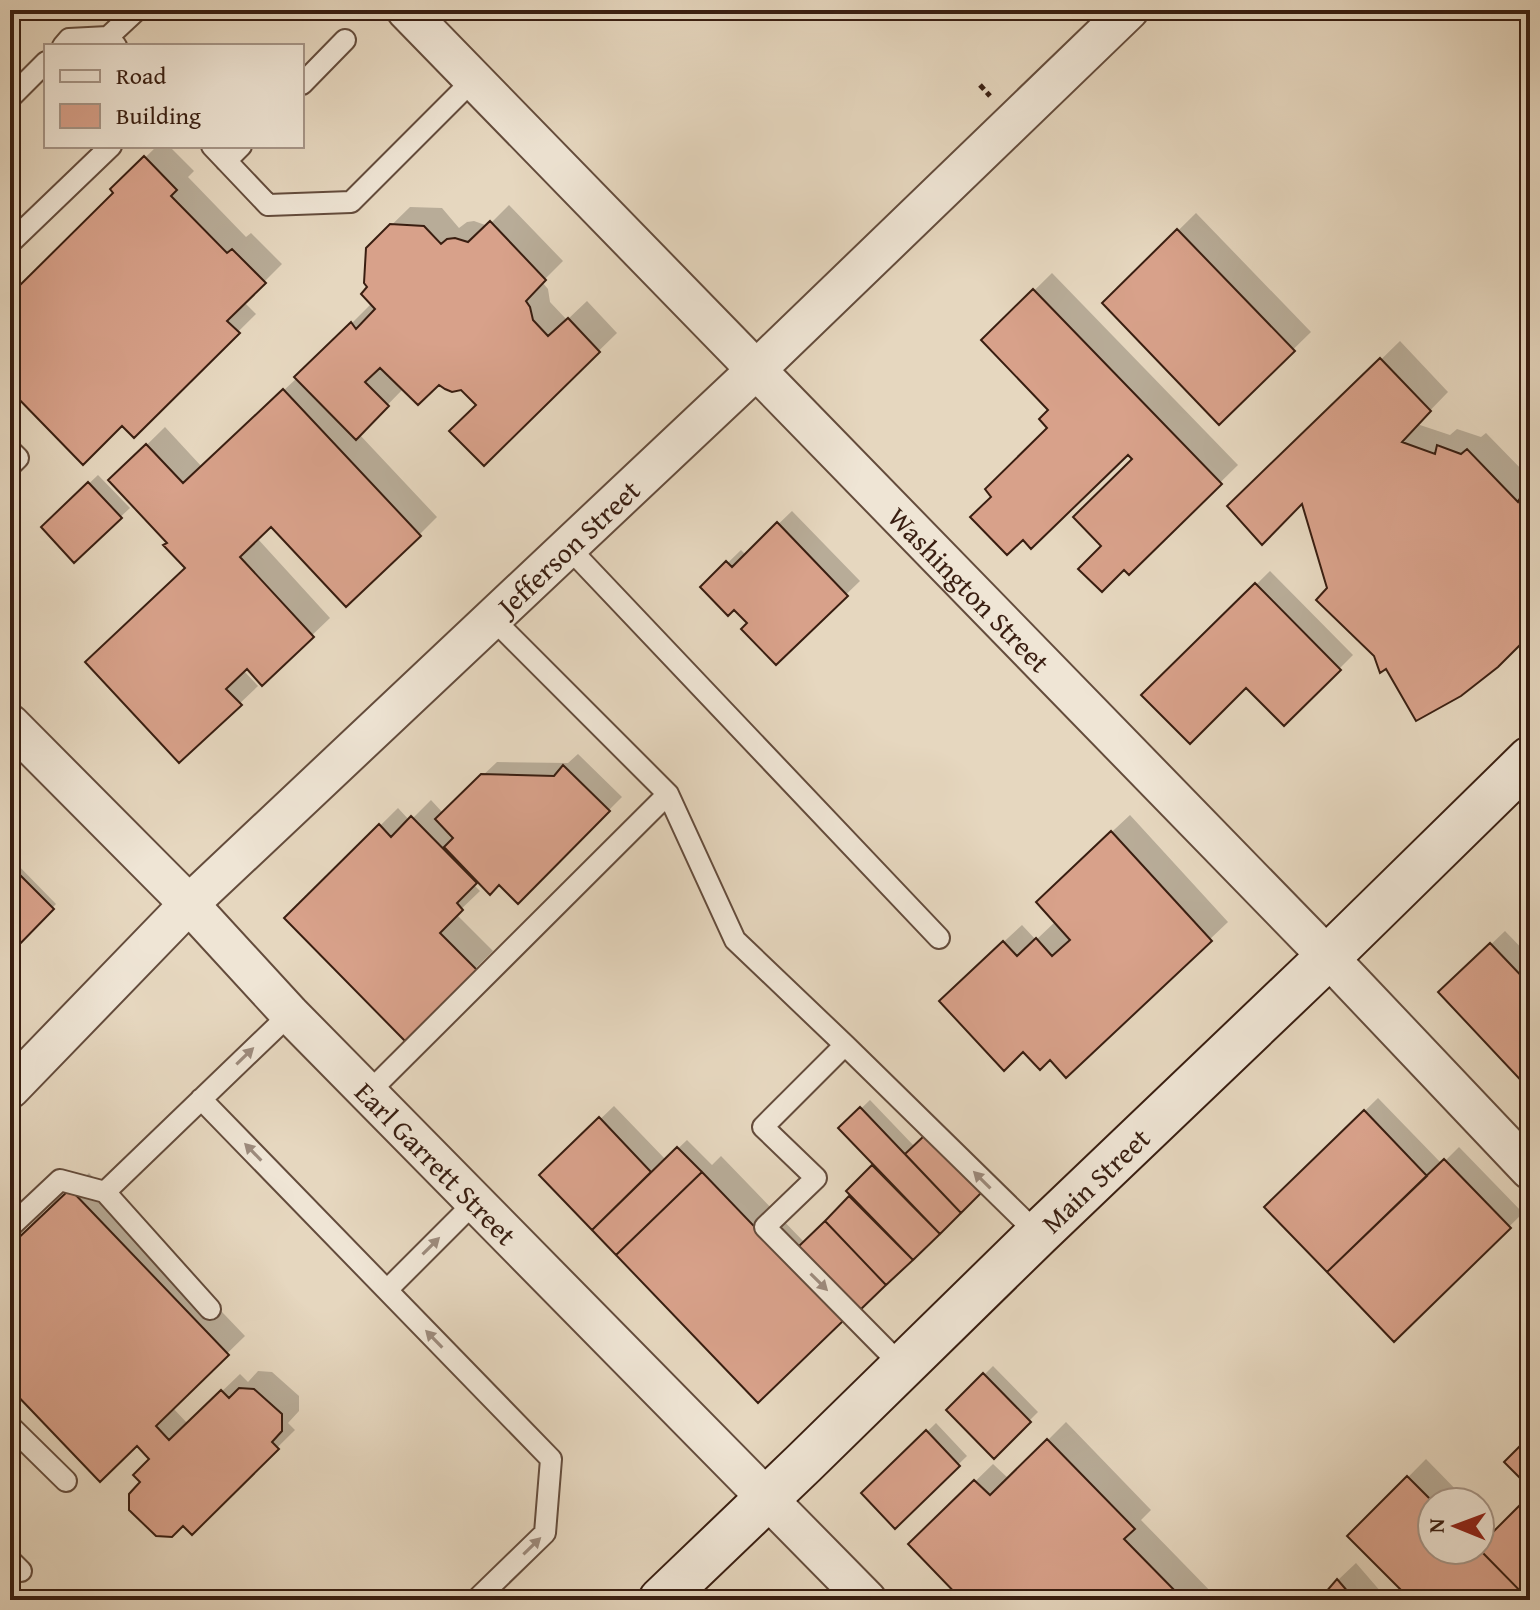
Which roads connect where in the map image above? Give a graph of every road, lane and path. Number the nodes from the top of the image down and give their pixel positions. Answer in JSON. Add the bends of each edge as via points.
{"nodes":[{"id":1,"x":137,"y":10,"type":"edge"},
{"id":2,"x":406,"y":10,"type":"edge"},
{"id":3,"x":1129,"y":10,"type":"edge"},
{"id":4,"x":345,"y":40,"type":"dead end"},
{"id":5,"x":112,"y":41,"type":"edge"},
{"id":6,"x":65,"y":44,"type":"edge"},
{"id":7,"x":44,"y":64,"type":"edge"},
{"id":8,"x":474,"y":79,"type":"junction"},
{"id":9,"x":304,"y":82,"type":"edge"},
{"id":10,"x":10,"y":98,"type":"edge"},
{"id":11,"x":109,"y":148,"type":"edge"},
{"id":12,"x":219,"y":154,"type":"edge"},
{"id":13,"x":10,"y":243,"type":"edge"},
{"id":14,"x":757,"y":369,"type":"junction"},
{"id":15,"x":10,"y":450,"type":"edge"},
{"id":16,"x":10,"y":466,"type":"edge"},
{"id":17,"x":568,"y":547,"type":"junction"},
{"id":18,"x":492,"y":618,"type":"junction"},
{"id":19,"x":10,"y":724,"type":"edge"},
{"id":20,"x":1530,"y":759,"type":"edge"},
{"id":21,"x":668,"y":794,"type":"junction"},
{"id":22,"x":189,"y":904,"type":"junction"},
{"id":23,"x":939,"y":938,"type":"dead end"},
{"id":24,"x":1328,"y":957,"type":"junction"},
{"id":25,"x":290,"y":1014,"type":"junction"},
{"id":26,"x":845,"y":1045,"type":"junction"},
{"id":27,"x":10,"y":1089,"type":"edge"},
{"id":28,"x":368,"y":1093,"type":"junction"},
{"id":29,"x":201,"y":1099,"type":"junction"},
{"id":30,"x":1530,"y":1170,"type":"edge"},
{"id":31,"x":105,"y":1192,"type":"junction"},
{"id":32,"x":475,"y":1202,"type":"junction"},
{"id":33,"x":10,"y":1227,"type":"edge"},
{"id":34,"x":1038,"y":1234,"type":"junction"},
{"id":35,"x":387,"y":1290,"type":"junction"},
{"id":36,"x":210,"y":1309,"type":"dead end"},
{"id":37,"x":903,"y":1367,"type":"junction"},
{"id":38,"x":10,"y":1426,"type":"edge"},
{"id":39,"x":66,"y":1481,"type":"dead end"},
{"id":40,"x":768,"y":1498,"type":"junction"},
{"id":41,"x":476,"y":1600,"type":"edge"},
{"id":42,"x":661,"y":1600,"type":"edge"},
{"id":43,"x":867,"y":1600,"type":"edge"}],
"edges":[{"from":1,"to":5,"type":"lane"},
{"from":2,"to":8,"type":"street","name":"Washington Street"},
{"from":3,"to":14,"type":"street","name":"Jefferson Street"},
{"from":4,"to":9,"type":"lane"},
{"from":5,"to":6,"type":"lane","via":[[69,39]]},
{"from":7,"to":10,"type":"lane"},
{"from":8,"to":12,"type":"lane","via":[[351,202],[268,205]]},
{"from":8,"to":14,"type":"street","name":"Washington Street"},
{"from":11,"to":13,"type":"lane"},
{"from":14,"to":17,"type":"street","name":"Jefferson Street"},
{"from":14,"to":24,"type":"street","name":"Washington Street"},
{"from":15,"to":16,"type":"lane","via":[[18,458]]},
{"from":17,"to":18,"type":"street","name":"Jefferson Street"},
{"from":17,"to":23,"type":"lane"},
{"from":18,"to":21,"type":"lane"},
{"from":18,"to":22,"type":"street","name":"Jefferson Street"},
{"from":19,"to":22,"type":"street","name":"Earl Garrett Street"},
{"from":20,"to":24,"type":"main road","name":"Main Street"},
{"from":21,"to":26,"type":"lane","via":[[735,940]]},
{"from":21,"to":28,"type":"lane"},
{"from":22,"to":25,"type":"street","name":"Earl Garrett Street"},
{"from":22,"to":27,"type":"street","name":"Jefferson Street"},
{"from":24,"to":30,"type":"street","name":"Washington Street"},
{"from":24,"to":34,"type":"main road","name":"Main Street"},
{"from":25,"to":28,"type":"street","name":"Earl Garrett Street"},
{"from":29,"to":25,"type":"lane","one_way":true},
{"from":34,"to":26,"type":"lane","one_way":true},
{"from":26,"to":37,"type":"lane","one_way":true,"via":[[763,1127],[816,1178],[765,1227]]},
{"from":28,"to":32,"type":"street","name":"Earl Garrett Street"},
{"from":29,"to":31,"type":"lane"},
{"from":35,"to":29,"type":"lane","one_way":true},
{"from":31,"to":33,"type":"lane","via":[[60,1180]]},
{"from":31,"to":36,"type":"lane"},
{"from":35,"to":32,"type":"lane","one_way":true},
{"from":32,"to":40,"type":"street","name":"Earl Garrett Street"},
{"from":34,"to":37,"type":"main road","name":"Main Street"},
{"from":41,"to":35,"type":"lane","one_way":true,"via":[[545,1533],[551,1459]]},
{"from":37,"to":40,"type":"main road","name":"Main Street"},
{"from":38,"to":39,"type":"lane"},
{"from":40,"to":42,"type":"main road","name":"Main Street"},
{"from":40,"to":43,"type":"street","name":"Earl Garrett Street"}]}
